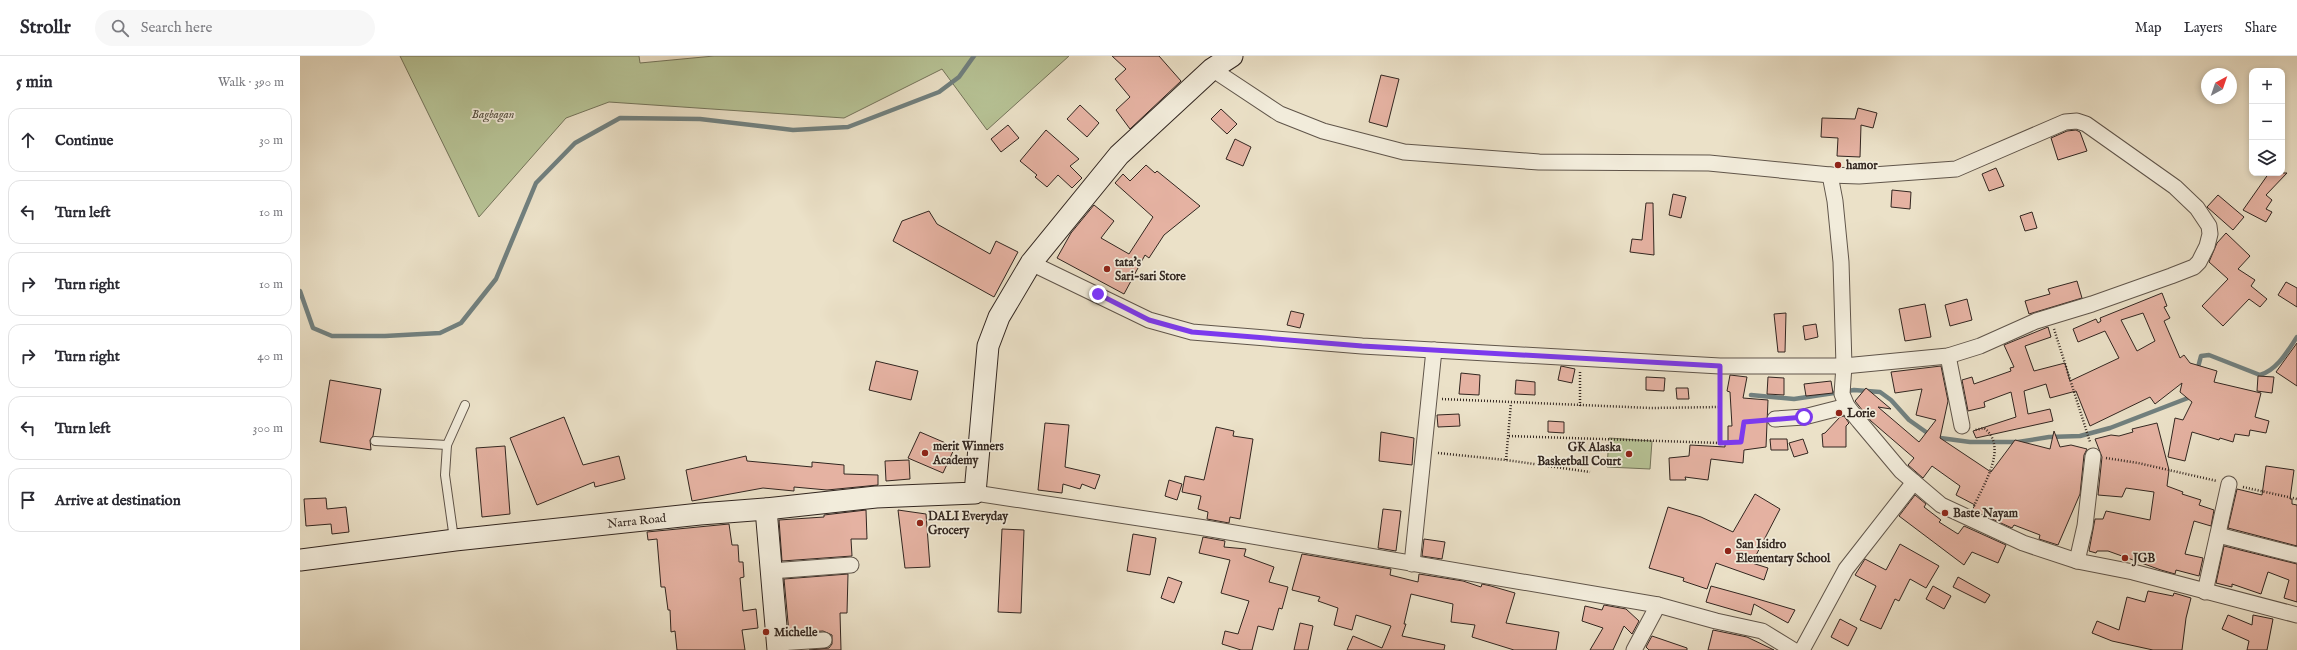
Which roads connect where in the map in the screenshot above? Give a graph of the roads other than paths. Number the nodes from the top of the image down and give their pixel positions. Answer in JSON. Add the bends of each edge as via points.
{"nodes":[{"id":1,"x":1232,"y":56,"type":"edge"},
{"id":2,"x":1212,"y":69,"type":"junction"},
{"id":3,"x":1830,"y":175,"type":"junction"},
{"id":4,"x":1031,"y":263,"type":"junction"},
{"id":5,"x":1434,"y":350,"type":"junction"},
{"id":6,"x":1948,"y":356,"type":"junction"},
{"id":7,"x":1844,"y":366,"type":"junction"},
{"id":8,"x":1844,"y":396,"type":"junction"},
{"id":9,"x":465,"y":405,"type":"dead end"},
{"id":10,"x":1775,"y":419,"type":"road end"},
{"id":11,"x":1962,"y":426,"type":"road end"},
{"id":12,"x":375,"y":441,"type":"dead end"},
{"id":13,"x":447,"y":445,"type":"junction"},
{"id":14,"x":2093,"y":456,"type":"road end"},
{"id":15,"x":1914,"y":482,"type":"junction"},
{"id":16,"x":2229,"y":484,"type":"road end"},
{"id":17,"x":975,"y":493,"type":"junction"},
{"id":18,"x":766,"y":509,"type":"junction"},
{"id":19,"x":2218,"y":535,"type":"junction"},
{"id":20,"x":455,"y":540,"type":"junction"},
{"id":21,"x":2297,"y":555,"type":"edge"},
{"id":22,"x":300,"y":560,"type":"edge"},
{"id":23,"x":2078,"y":561,"type":"junction"},
{"id":24,"x":1412,"y":564,"type":"junction"},
{"id":25,"x":851,"y":565,"type":"dead end"},
{"id":26,"x":771,"y":571,"type":"junction"},
{"id":27,"x":2205,"y":592,"type":"junction"},
{"id":28,"x":1658,"y":605,"type":"junction"},
{"id":29,"x":2297,"y":615,"type":"edge"},
{"id":30,"x":824,"y":640,"type":"dead end"},
{"id":31,"x":778,"y":646,"type":"edge"},
{"id":32,"x":1634,"y":650,"type":"edge"},
{"id":33,"x":1792,"y":650,"type":"edge"},
{"id":34,"x":1802,"y":650,"type":"edge"}],
"edges":[{"from":1,"to":2,"type":"street"},
{"from":2,"to":3,"type":"street","via":[[1280,114],[1324,131],[1404,152],[1539,162],[1709,163]]},
{"from":2,"to":4,"type":"street","via":[[1119,155]]},
{"from":3,"to":6,"type":"street","via":[[1859,176],[1956,169],[2065,122],[2077,121],[2086,124],[2174,187],[2204,216],[2209,226],[2209,239],[2194,267],[2092,304],[2050,316],[1991,339],[1980,346]]},
{"from":3,"to":7,"type":"street","via":[[1841,262]]},
{"from":4,"to":5,"type":"street","via":[[1149,320],[1192,332]]},
{"from":4,"to":17,"type":"street","via":[[999,317],[988,346]]},
{"from":5,"to":7,"type":"street","via":[[1720,366]]},
{"from":5,"to":24,"type":"street"},
{"from":6,"to":7,"type":"street"},
{"from":6,"to":11,"type":"street"},
{"from":7,"to":8,"type":"street"},
{"from":8,"to":10,"type":"street","via":[[1804,417]]},
{"from":8,"to":15,"type":"street","via":[[1901,471]]},
{"from":9,"to":13,"type":"lane"},
{"from":12,"to":13,"type":"lane"},
{"from":13,"to":20,"type":"lane","via":[[445,475]]},
{"from":14,"to":23,"type":"street"},
{"from":15,"to":23,"type":"street","via":[[1941,505],[1968,519],[2023,544]]},
{"from":15,"to":34,"type":"street","via":[[1846,569]]},
{"from":16,"to":19,"type":"street"},
{"from":17,"to":18,"type":"street","name":"Narra Road","via":[[876,497]]},
{"from":17,"to":24,"type":"street","via":[[1205,528]]},
{"from":18,"to":20,"type":"street","name":"Narra Road"},
{"from":18,"to":26,"type":"street"},
{"from":19,"to":21,"type":"street"},
{"from":19,"to":27,"type":"street"},
{"from":20,"to":22,"type":"street","name":"Narra Road"},
{"from":23,"to":27,"type":"street","via":[[2132,572]]},
{"from":24,"to":28,"type":"street"},
{"from":25,"to":26,"type":"street"},
{"from":26,"to":31,"type":"street"},
{"from":27,"to":29,"type":"street"},
{"from":28,"to":32,"type":"street"},
{"from":28,"to":33,"type":"street","via":[[1762,631]]},
{"from":30,"to":31,"type":"street"}]}
